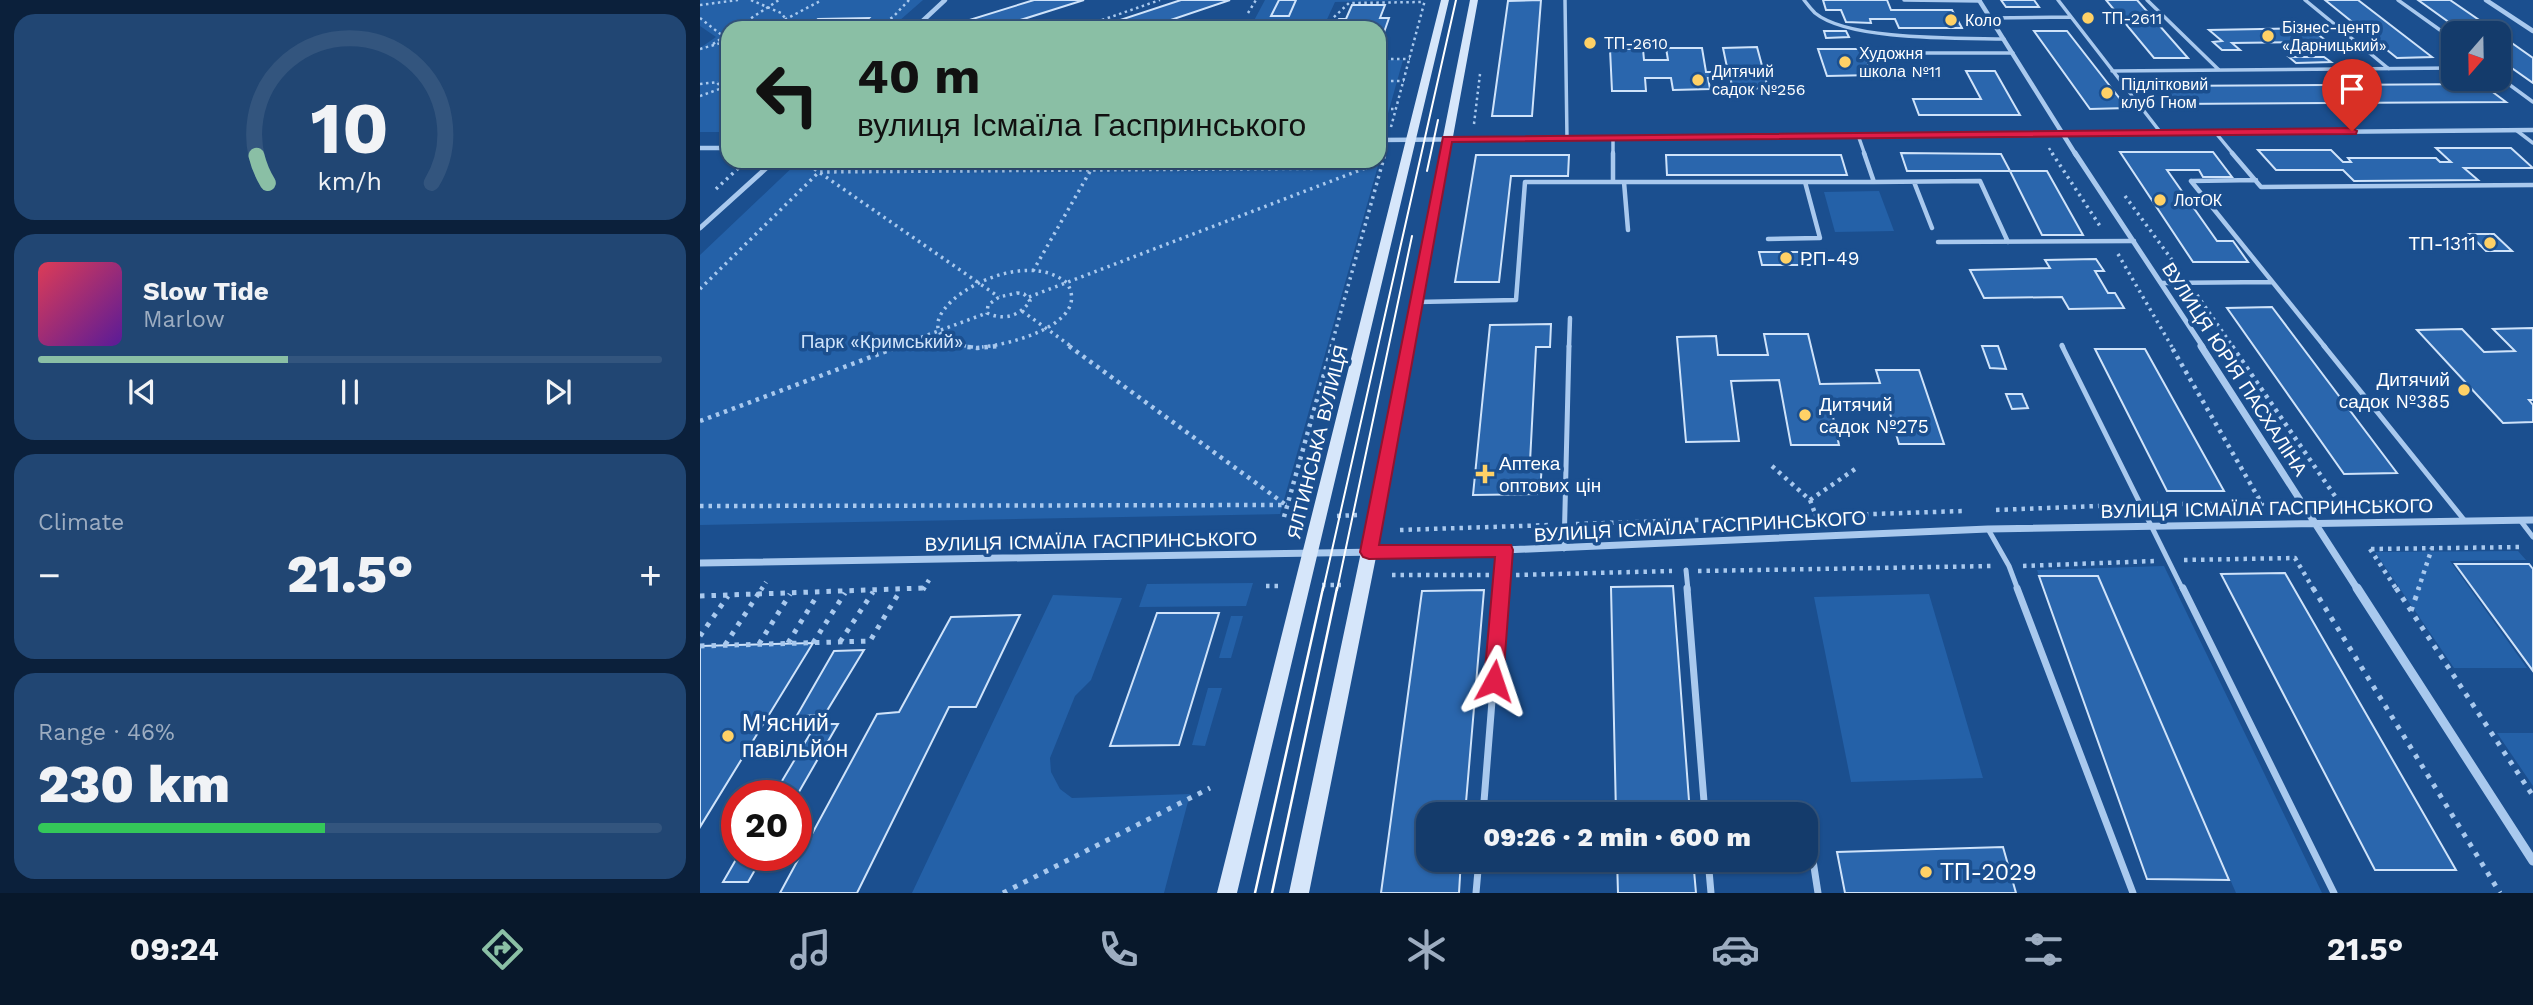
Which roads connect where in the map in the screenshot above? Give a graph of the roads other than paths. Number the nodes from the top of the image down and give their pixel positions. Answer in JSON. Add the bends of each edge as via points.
{"nodes":[{"id":1,"x":945,"y":0,"type":"edge"},
{"id":2,"x":1445,"y":0,"type":"edge"},
{"id":3,"x":1474,"y":0,"type":"edge"},
{"id":4,"x":1565,"y":0,"type":"edge"},
{"id":5,"x":1804,"y":0,"type":"edge"},
{"id":6,"x":1904,"y":0,"type":"edge"},
{"id":7,"x":2058,"y":0,"type":"edge"},
{"id":8,"x":2147,"y":0,"type":"edge"},
{"id":9,"x":2305,"y":0,"type":"edge"},
{"id":10,"x":2398,"y":0,"type":"edge"},
{"id":11,"x":2486,"y":0,"type":"edge"},
{"id":12,"x":1980,"y":1,"type":"edge"},
{"id":13,"x":1991,"y":18,"type":"junction"},
{"id":14,"x":2071,"y":18,"type":"junction"},
{"id":15,"x":922,"y":21,"type":"edge"},
{"id":16,"x":2441,"y":31,"type":"edge"},
{"id":17,"x":2533,"y":31,"type":"edge"},
{"id":18,"x":2004,"y":39,"type":"junction"},
{"id":19,"x":2013,"y":53,"type":"junction"},
{"id":20,"x":2441,"y":68,"type":"edge"},
{"id":21,"x":2389,"y":69,"type":"junction"},
{"id":22,"x":2112,"y":71,"type":"junction"},
{"id":23,"x":2219,"y":71,"type":"junction"},
{"id":24,"x":1884,"y":78,"type":"dead end"},
{"id":25,"x":2511,"y":86,"type":"edge"},
{"id":26,"x":2533,"y":102,"type":"edge"},
{"id":27,"x":2516,"y":130,"type":"junction"},
{"id":28,"x":2533,"y":130,"type":"edge"},
{"id":29,"x":2215,"y":132,"type":"junction"},
{"id":30,"x":2161,"y":133,"type":"junction"},
{"id":31,"x":2062,"y":134,"type":"junction"},
{"id":32,"x":1858,"y":135,"type":"junction"},
{"id":33,"x":1567,"y":138,"type":"junction"},
{"id":34,"x":1613,"y":138,"type":"junction"},
{"id":35,"x":1410,"y":139,"type":"junction"},
{"id":36,"x":1447,"y":139,"type":"junction"},
{"id":37,"x":1386,"y":140,"type":"edge"},
{"id":38,"x":2533,"y":143,"type":"edge"},
{"id":39,"x":700,"y":148,"type":"edge"},
{"id":40,"x":721,"y":148,"type":"edge"},
{"id":41,"x":766,"y":168,"type":"edge"},
{"id":42,"x":2256,"y":180,"type":"junction"},
{"id":43,"x":1613,"y":182,"type":"junction"},
{"id":44,"x":1624,"y":182,"type":"junction"},
{"id":45,"x":1805,"y":182,"type":"junction"},
{"id":46,"x":1874,"y":182,"type":"junction"},
{"id":47,"x":1914,"y":182,"type":"junction"},
{"id":48,"x":2533,"y":185,"type":"edge"},
{"id":49,"x":700,"y":228,"type":"edge"},
{"id":50,"x":1933,"y":229,"type":"dead end"},
{"id":51,"x":1628,"y":230,"type":"dead end"},
{"id":52,"x":1768,"y":239,"type":"dead end"},
{"id":53,"x":2134,"y":241,"type":"junction"},
{"id":54,"x":1938,"y":242,"type":"dead end"},
{"id":55,"x":2008,"y":242,"type":"junction"},
{"id":56,"x":2272,"y":282,"type":"junction"},
{"id":57,"x":2161,"y":283,"type":"junction"},
{"id":58,"x":1417,"y":302,"type":"junction"},
{"id":59,"x":1570,"y":318,"type":"dead end"},
{"id":60,"x":2062,"y":345,"type":"dead end"},
{"id":61,"x":2520,"y":520,"type":"junction"},
{"id":62,"x":2533,"y":520,"type":"edge"},
{"id":63,"x":2465,"y":521,"type":"junction"},
{"id":64,"x":2316,"y":523,"type":"junction"},
{"id":65,"x":2153,"y":526,"type":"junction"},
{"id":66,"x":1988,"y":529,"type":"junction"},
{"id":67,"x":2533,"y":537,"type":"edge"},
{"id":68,"x":1564,"y":549,"type":"junction"},
{"id":69,"x":1504,"y":550,"type":"junction"},
{"id":70,"x":1369,"y":552,"type":"junction"},
{"id":71,"x":1310,"y":554,"type":"junction"},
{"id":72,"x":700,"y":563,"type":"edge"},
{"id":73,"x":1686,"y":570,"type":"road end"},
{"id":74,"x":1484,"y":802,"type":"edge"},
{"id":75,"x":1704,"y":802,"type":"edge"},
{"id":76,"x":2533,"y":861,"type":"edge"},
{"id":77,"x":1478,"y":872,"type":"edge"},
{"id":78,"x":1710,"y":872,"type":"edge"},
{"id":79,"x":1815,"y":872,"type":"edge"},
{"id":80,"x":1227,"y":893,"type":"edge"},
{"id":81,"x":1299,"y":893,"type":"edge"},
{"id":82,"x":1476,"y":893,"type":"edge"},
{"id":83,"x":1711,"y":893,"type":"edge"},
{"id":84,"x":1818,"y":893,"type":"edge"},
{"id":85,"x":2133,"y":893,"type":"edge"},
{"id":86,"x":2334,"y":893,"type":"edge"}],
"edges":[{"from":1,"to":15,"type":"street"},
{"from":2,"to":35,"type":"street","name":"ЯЛТИНСЬКА ВУЛИЦЯ"},
{"from":3,"to":36,"type":"street"},
{"from":4,"to":33,"type":"lane"},
{"from":5,"to":18,"type":"lane","via":[[1816,15],[1837,24],[1886,34]]},
{"from":6,"to":12,"type":"lane"},
{"from":7,"to":14,"type":"lane"},
{"from":8,"to":23,"type":"lane"},
{"from":9,"to":21,"type":"lane"},
{"from":10,"to":16,"type":"lane"},
{"from":11,"to":17,"type":"street"},
{"from":12,"to":13,"type":"street","name":"ВУЛИЦЯ ЮРІЯ ПАСХАЛІНА"},
{"from":13,"to":14,"type":"lane"},
{"from":13,"to":18,"type":"street","name":"ВУЛИЦЯ ЮРІЯ ПАСХАЛІНА"},
{"from":14,"to":22,"type":"lane"},
{"from":18,"to":19,"type":"street","name":"ВУЛИЦЯ ЮРІЯ ПАСХАЛІНА"},
{"from":19,"to":24,"type":"lane","via":[[1870,53]]},
{"from":19,"to":31,"type":"street","name":"ВУЛИЦЯ ЮРІЯ ПАСХАЛІНА"},
{"from":20,"to":21,"type":"lane"},
{"from":21,"to":23,"type":"lane"},
{"from":22,"to":23,"type":"lane"},
{"from":22,"to":30,"type":"lane"},
{"from":25,"to":26,"type":"lane"},
{"from":27,"to":28,"type":"street"},
{"from":27,"to":29,"type":"street"},
{"from":27,"to":38,"type":"lane"},
{"from":29,"to":30,"type":"street"},
{"from":29,"to":42,"type":"lane"},
{"from":30,"to":31,"type":"street"},
{"from":31,"to":32,"type":"street"},
{"from":31,"to":53,"type":"street","name":"ВУЛИЦЯ ЮРІЯ ПАСХАЛІНА"},
{"from":32,"to":34,"type":"street"},
{"from":32,"to":46,"type":"lane"},
{"from":33,"to":34,"type":"street"},
{"from":33,"to":36,"type":"street"},
{"from":34,"to":43,"type":"lane"},
{"from":35,"to":36,"type":"street"},
{"from":35,"to":37,"type":"street"},
{"from":35,"to":71,"type":"street","name":"ЯЛТИНСЬКА ВУЛИЦЯ"},
{"from":36,"to":58,"type":"street"},
{"from":39,"to":40,"type":"street"},
{"from":41,"to":49,"type":"street"},
{"from":42,"to":48,"type":"lane","via":[[2261,187]]},
{"from":42,"to":56,"type":"lane","via":[[2191,181]]},
{"from":43,"to":44,"type":"lane"},
{"from":43,"to":58,"type":"lane","via":[[1525,182],[1516,300]]},
{"from":44,"to":45,"type":"lane"},
{"from":44,"to":51,"type":"lane"},
{"from":45,"to":46,"type":"lane"},
{"from":45,"to":52,"type":"lane","via":[[1820,238]]},
{"from":46,"to":47,"type":"lane"},
{"from":47,"to":50,"type":"lane"},
{"from":47,"to":55,"type":"lane","via":[[1980,181]]},
{"from":53,"to":55,"type":"lane"},
{"from":53,"to":57,"type":"street","name":"ВУЛИЦЯ ЮРІЯ ПАСХАЛІНА"},
{"from":54,"to":55,"type":"lane"},
{"from":56,"to":57,"type":"lane"},
{"from":56,"to":63,"type":"lane"},
{"from":57,"to":64,"type":"street","name":"ВУЛИЦЯ ЮРІЯ ПАСХАЛІНА"},
{"from":58,"to":70,"type":"street"},
{"from":59,"to":68,"type":"lane"},
{"from":60,"to":65,"type":"lane"},
{"from":61,"to":62,"type":"street","name":"ВУЛИЦЯ ІСМАЇЛА ГАСПРИНСЬКОГО"},
{"from":61,"to":63,"type":"street","name":"ВУЛИЦЯ ІСМАЇЛА ГАСПРИНСЬКОГО"},
{"from":61,"to":67,"type":"lane"},
{"from":63,"to":64,"type":"street","name":"ВУЛИЦЯ ІСМАЇЛА ГАСПРИНСЬКОГО"},
{"from":64,"to":65,"type":"street","name":"ВУЛИЦЯ ІСМАЇЛА ГАСПРИНСЬКОГО"},
{"from":64,"to":76,"type":"street","name":"ВУЛИЦЯ ЮРІЯ ПАСХАЛІНА"},
{"from":65,"to":66,"type":"street","name":"ВУЛИЦЯ ІСМАЇЛА ГАСПРИНСЬКОГО"},
{"from":65,"to":86,"type":"lane"},
{"from":66,"to":68,"type":"street","name":"ВУЛИЦЯ ІСМАЇЛА ГАСПРИНСЬКОГО"},
{"from":66,"to":85,"type":"lane","via":[[2009,566]]},
{"from":68,"to":69,"type":"street","name":"ВУЛИЦЯ ІСМАЇЛА ГАСПРИНСЬКОГО"},
{"from":69,"to":70,"type":"street","name":"ВУЛИЦЯ ІСМАЇЛА ГАСПРИНСЬКОГО"},
{"from":69,"to":74,"type":"lane"},
{"from":70,"to":71,"type":"street","name":"ВУЛИЦЯ ІСМАЇЛА ГАСПРИНСЬКОГО"},
{"from":70,"to":81,"type":"street"},
{"from":71,"to":72,"type":"street","name":"ВУЛИЦЯ ІСМАЇЛА ГАСПРИНСЬКОГО"},
{"from":71,"to":80,"type":"street","name":"ЯЛТИНСЬКА ВУЛИЦЯ"},
{"from":73,"to":75,"type":"lane"},
{"from":77,"to":82,"type":"lane"},
{"from":78,"to":83,"type":"lane"},
{"from":79,"to":84,"type":"lane"}]}
